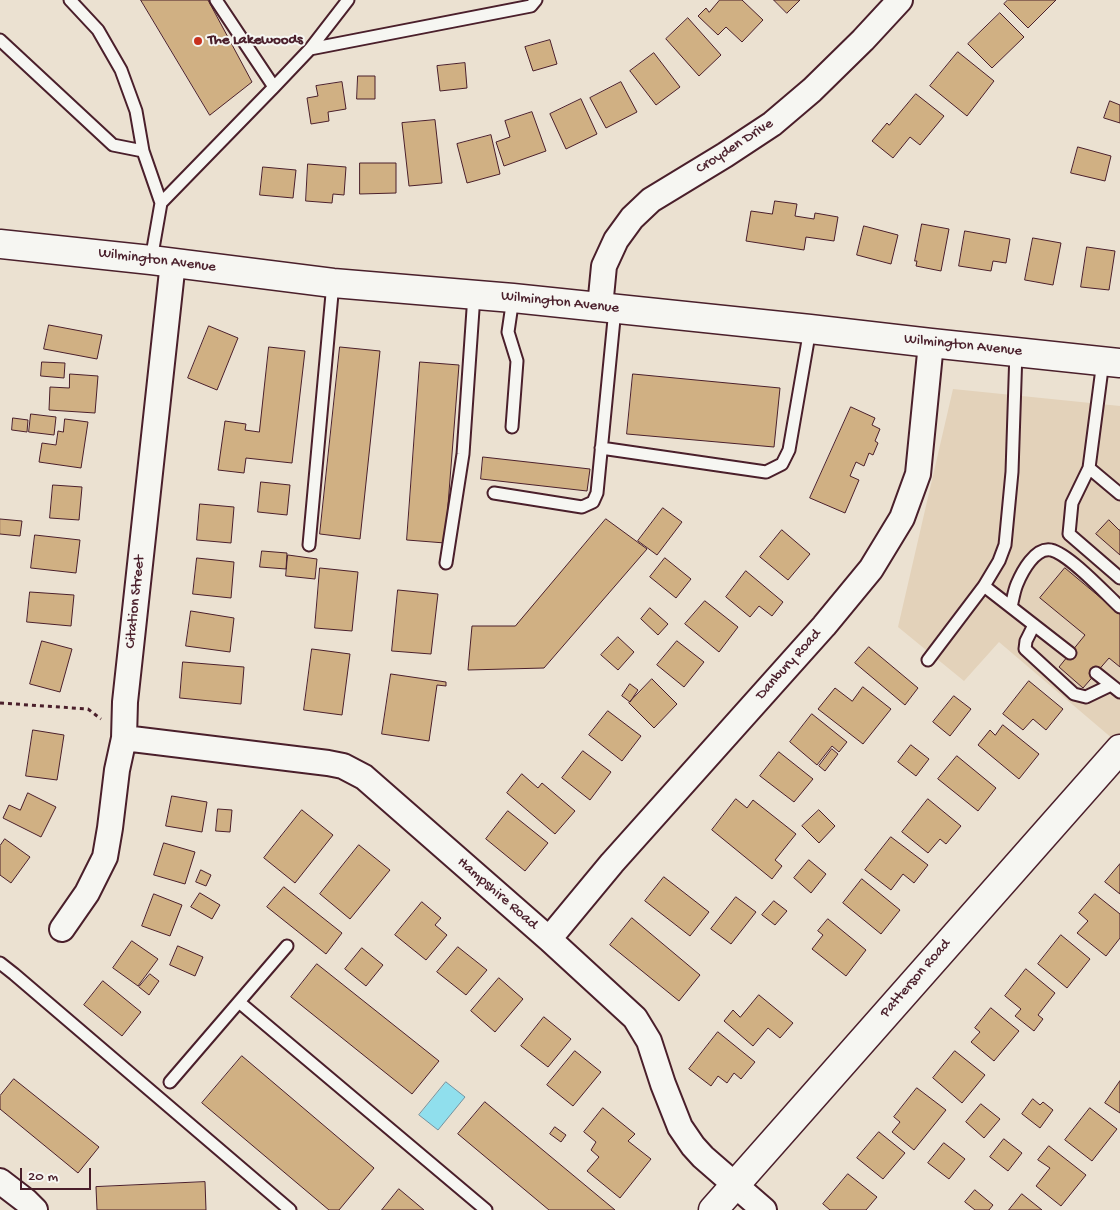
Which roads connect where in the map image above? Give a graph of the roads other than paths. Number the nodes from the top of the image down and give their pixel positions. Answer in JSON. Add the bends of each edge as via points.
{"nodes":[{"id":1,"x":70,"y":0,"type":"edge"},
{"id":2,"x":216,"y":0,"type":"edge"},
{"id":3,"x":348,"y":0,"type":"edge"},
{"id":4,"x":536,"y":0,"type":"edge"},
{"id":5,"x":900,"y":0,"type":"edge"},
{"id":6,"x":0,"y":40,"type":"edge"},
{"id":7,"x":310,"y":49,"type":"junction"},
{"id":8,"x":274,"y":87,"type":"junction"},
{"id":9,"x":143,"y":151,"type":"junction"},
{"id":10,"x":161,"y":202,"type":"junction"},
{"id":11,"x":0,"y":244,"type":"edge"},
{"id":12,"x":162,"y":261,"type":"junction"},
{"id":13,"x":333,"y":283,"type":"junction"},
{"id":14,"x":474,"y":295,"type":"junction"},
{"id":15,"x":513,"y":298,"type":"junction"},
{"id":16,"x":607,"y":308,"type":"junction"},
{"id":17,"x":810,"y":329,"type":"junction"},
{"id":18,"x":932,"y":344,"type":"junction"},
{"id":19,"x":1016,"y":351,"type":"junction"},
{"id":20,"x":1111,"y":362,"type":"edge"},
{"id":21,"x":512,"y":427,"type":"dead end"},
{"id":22,"x":601,"y":448,"type":"junction"},
{"id":23,"x":1089,"y":468,"type":"junction"},
{"id":24,"x":494,"y":493,"type":"dead end"},
{"id":25,"x":1120,"y":494,"type":"edge"},
{"id":26,"x":309,"y":544,"type":"dead end"},
{"id":27,"x":446,"y":563,"type":"dead end"},
{"id":28,"x":1120,"y":578,"type":"edge"},
{"id":29,"x":984,"y":586,"type":"junction"},
{"id":30,"x":1120,"y":606,"type":"edge"},
{"id":31,"x":1011,"y":607,"type":"junction"},
{"id":32,"x":1034,"y":625,"type":"junction"},
{"id":33,"x":1070,"y":654,"type":"dead end"},
{"id":34,"x":928,"y":660,"type":"dead end"},
{"id":35,"x":1096,"y":673,"type":"dead end"},
{"id":36,"x":1116,"y":688,"type":"edge"},
{"id":37,"x":124,"y":738,"type":"junction"},
{"id":38,"x":1116,"y":761,"type":"edge"},
{"id":39,"x":62,"y":929,"type":"dead end"},
{"id":40,"x":549,"y":939,"type":"junction"},
{"id":41,"x":287,"y":946,"type":"dead end"},
{"id":42,"x":0,"y":963,"type":"edge"},
{"id":43,"x":239,"y":1002,"type":"junction"},
{"id":44,"x":170,"y":1082,"type":"dead end"},
{"id":45,"x":0,"y":1181,"type":"edge"},
{"id":46,"x":735,"y":1184,"type":"junction"},
{"id":47,"x":34,"y":1210,"type":"edge"},
{"id":48,"x":290,"y":1210,"type":"edge"},
{"id":49,"x":486,"y":1210,"type":"edge"},
{"id":50,"x":712,"y":1210,"type":"edge"},
{"id":51,"x":764,"y":1210,"type":"edge"}],
"edges":[{"from":1,"to":9,"type":"lane","via":[[98,30],[121,70],[136,111]]},
{"from":2,"to":8,"type":"lane"},
{"from":3,"to":7,"type":"lane"},
{"from":4,"to":7,"type":"lane","via":[[532,6]]},
{"from":5,"to":16,"type":"street","name":"Croyden Drive","via":[[812,90],[772,124],[651,200],[632,218],[616,240],[604,266]]},
{"from":6,"to":9,"type":"lane","via":[[113,145]]},
{"from":7,"to":8,"type":"lane"},
{"from":8,"to":10,"type":"lane"},
{"from":9,"to":10,"type":"lane"},
{"from":10,"to":12,"type":"lane"},
{"from":11,"to":12,"type":"main road","name":"Wilmington Avenue"},
{"from":12,"to":13,"type":"main road","name":"Wilmington Avenue"},
{"from":12,"to":37,"type":"street","name":"Citation Street"},
{"from":13,"to":14,"type":"main road","name":"Wilmington Avenue"},
{"from":13,"to":26,"type":"lane"},
{"from":14,"to":15,"type":"main road","name":"Wilmington Avenue"},
{"from":14,"to":27,"type":"lane","via":[[462,454]]},
{"from":15,"to":16,"type":"main road","name":"Wilmington Avenue"},
{"from":15,"to":21,"type":"lane","via":[[508,332],[517,361]]},
{"from":16,"to":17,"type":"main road","name":"Wilmington Avenue"},
{"from":16,"to":22,"type":"lane"},
{"from":17,"to":18,"type":"main road","name":"Wilmington Avenue"},
{"from":17,"to":22,"type":"lane","via":[[789,450],[782,464],[766,472]]},
{"from":18,"to":19,"type":"main road","name":"Wilmington Avenue"},
{"from":18,"to":40,"type":"street","name":"Danbury Road","via":[[918,474],[902,518],[871,570],[612,863]]},
{"from":19,"to":20,"type":"main road","name":"Wilmington Avenue"},
{"from":19,"to":29,"type":"lane","via":[[1012,472],[1005,545]]},
{"from":20,"to":23,"type":"lane"},
{"from":22,"to":24,"type":"lane","via":[[597,493],[593,502],[582,507]]},
{"from":23,"to":25,"type":"lane"},
{"from":23,"to":28,"type":"lane","via":[[1072,504],[1069,534]]},
{"from":29,"to":31,"type":"lane"},
{"from":29,"to":34,"type":"lane"},
{"from":30,"to":31,"type":"lane","via":[[1064,556],[1050,550],[1032,558],[1016,585]]},
{"from":31,"to":32,"type":"lane"},
{"from":32,"to":33,"type":"lane"},
{"from":32,"to":36,"type":"lane","via":[[1026,649],[1074,694],[1086,697]]},
{"from":35,"to":36,"type":"lane"},
{"from":37,"to":39,"type":"street","name":"Citation Street","via":[[105,857],[87,894]]},
{"from":37,"to":40,"type":"street","name":"Hampshire Road","via":[[344,766],[364,777]]},
{"from":38,"to":46,"type":"main road","name":"Patterson Road"},
{"from":40,"to":46,"type":"street","name":"Hampshire Road","via":[[635,1018],[648,1041],[680,1127],[703,1157]]},
{"from":41,"to":43,"type":"lane"},
{"from":42,"to":48,"type":"lane"},
{"from":43,"to":44,"type":"lane"},
{"from":43,"to":49,"type":"lane"},
{"from":45,"to":47,"type":"street"},
{"from":46,"to":50,"type":"main road","name":"Patterson Road"},
{"from":46,"to":51,"type":"street","name":"Hampshire Road"}]}
